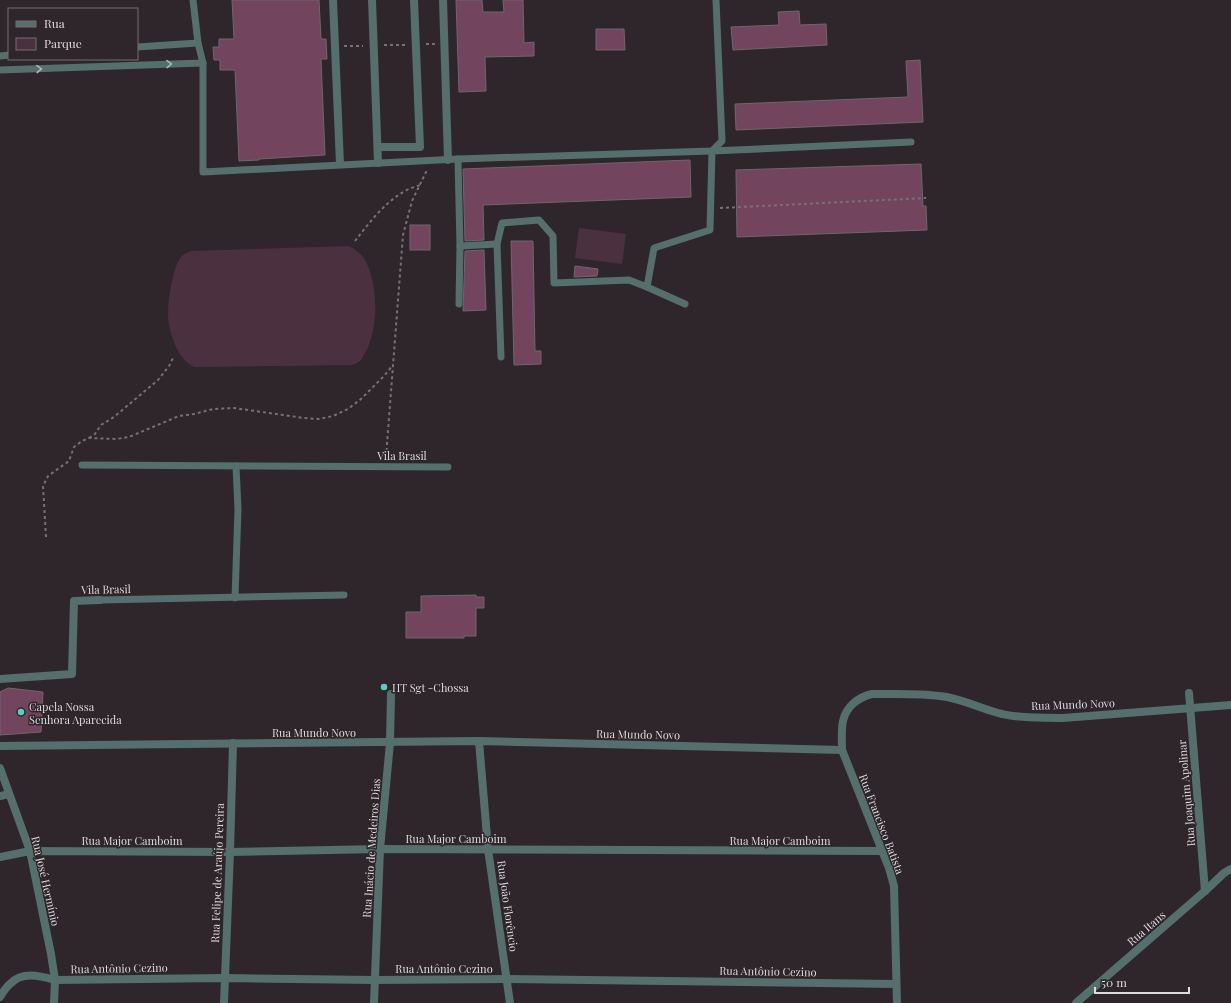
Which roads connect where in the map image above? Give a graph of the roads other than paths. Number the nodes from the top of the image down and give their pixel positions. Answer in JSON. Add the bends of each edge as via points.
{"nodes":[{"id":1,"x":193,"y":0,"type":"edge"},
{"id":2,"x":333,"y":0,"type":"edge"},
{"id":3,"x":372,"y":0,"type":"edge"},
{"id":4,"x":414,"y":0,"type":"edge"},
{"id":5,"x":443,"y":0,"type":"edge"},
{"id":6,"x":716,"y":0,"type":"edge"},
{"id":7,"x":198,"y":43,"type":"junction"},
{"id":8,"x":138,"y":47,"type":"edge"},
{"id":9,"x":203,"y":63,"type":"junction"},
{"id":10,"x":0,"y":70,"type":"edge"},
{"id":11,"x":911,"y":142,"type":"dead end"},
{"id":12,"x":378,"y":147,"type":"junction"},
{"id":13,"x":712,"y":151,"type":"junction"},
{"id":14,"x":458,"y":159,"type":"junction"},
{"id":15,"x":448,"y":160,"type":"junction"},
{"id":16,"x":340,"y":164,"type":"junction"},
{"id":17,"x":378,"y":164,"type":"junction"},
{"id":18,"x":497,"y":244,"type":"junction"},
{"id":19,"x":460,"y":246,"type":"junction"},
{"id":20,"x":647,"y":287,"type":"junction"},
{"id":21,"x":459,"y":304,"type":"dead end"},
{"id":22,"x":685,"y":304,"type":"dead end"},
{"id":23,"x":501,"y":357,"type":"dead end"},
{"id":24,"x":82,"y":465,"type":"dead end"},
{"id":25,"x":236,"y":466,"type":"junction"},
{"id":26,"x":448,"y":467,"type":"dead end"},
{"id":27,"x":344,"y":595,"type":"dead end"},
{"id":28,"x":235,"y":598,"type":"junction"},
{"id":29,"x":100,"y":600,"type":"joint"},
{"id":30,"x":0,"y":679,"type":"edge"},
{"id":31,"x":1189,"y":693,"type":"dead end"},
{"id":32,"x":391,"y":694,"type":"dead end"},
{"id":33,"x":1231,"y":705,"type":"edge"},
{"id":34,"x":1191,"y":709,"type":"junction"},
{"id":35,"x":479,"y":741,"type":"junction"},
{"id":36,"x":390,"y":742,"type":"junction"},
{"id":37,"x":233,"y":743,"type":"junction"},
{"id":38,"x":0,"y":746,"type":"edge"},
{"id":39,"x":842,"y":750,"type":"junction"},
{"id":40,"x":0,"y":768,"type":"edge"},
{"id":41,"x":9,"y":794,"type":"junction"},
{"id":42,"x":0,"y":796,"type":"edge"},
{"id":43,"x":380,"y":848,"type":"junction"},
{"id":44,"x":488,"y":849,"type":"junction"},
{"id":45,"x":30,"y":851,"type":"junction"},
{"id":46,"x":881,"y":851,"type":"junction"},
{"id":47,"x":230,"y":852,"type":"junction"},
{"id":48,"x":0,"y":856,"type":"edge"},
{"id":49,"x":1231,"y":869,"type":"edge"},
{"id":50,"x":1205,"y":891,"type":"junction"},
{"id":51,"x":224,"y":978,"type":"junction"},
{"id":52,"x":507,"y":979,"type":"junction"},
{"id":53,"x":55,"y":980,"type":"junction"},
{"id":54,"x":374,"y":980,"type":"junction"},
{"id":55,"x":896,"y":984,"type":"junction"},
{"id":56,"x":0,"y":997,"type":"edge"},
{"id":57,"x":54,"y":1003,"type":"edge"},
{"id":58,"x":224,"y":1003,"type":"edge"},
{"id":59,"x":374,"y":1003,"type":"edge"},
{"id":60,"x":510,"y":1003,"type":"edge"},
{"id":61,"x":897,"y":1003,"type":"edge"},
{"id":62,"x":1076,"y":1003,"type":"edge"}],
"edges":[{"from":1,"to":7,"type":"lane"},
{"from":2,"to":16,"type":"street"},
{"from":3,"to":12,"type":"street"},
{"from":4,"to":12,"type":"street","via":[[420,147]]},
{"from":5,"to":15,"type":"street"},
{"from":6,"to":13,"type":"lane","via":[[722,141]]},
{"from":7,"to":8,"type":"lane"},
{"from":7,"to":9,"type":"lane"},
{"from":10,"to":9,"type":"lane","one_way":true},
{"from":9,"to":16,"type":"lane","via":[[203,172]]},
{"from":11,"to":13,"type":"lane"},
{"from":12,"to":17,"type":"street"},
{"from":13,"to":14,"type":"lane"},
{"from":13,"to":20,"type":"lane","via":[[710,230],[654,248]]},
{"from":14,"to":15,"type":"lane"},
{"from":14,"to":19,"type":"lane"},
{"from":15,"to":17,"type":"lane"},
{"from":16,"to":17,"type":"lane"},
{"from":18,"to":19,"type":"lane"},
{"from":18,"to":20,"type":"lane","via":[[502,223],[539,220],[552,236],[554,283],[629,280]]},
{"from":18,"to":23,"type":"lane"},
{"from":19,"to":21,"type":"lane"},
{"from":20,"to":22,"type":"lane"},
{"from":24,"to":25,"type":"lane","name":"Vila Brasil"},
{"from":25,"to":26,"type":"lane","name":"Vila Brasil"},
{"from":25,"to":28,"type":"lane","via":[[238,509]]},
{"from":27,"to":28,"type":"lane","name":"Vila Brasil"},
{"from":28,"to":29,"type":"lane","name":"Vila Brasil"},
{"from":29,"to":30,"type":"street","name":"Vila Brasil","via":[[74,601],[72,674]]},
{"from":31,"to":34,"type":"street","name":"Rua Joaquim Apolinar"},
{"from":32,"to":36,"type":"street","name":"Rua Inácio de Medeiros Dias"},
{"from":33,"to":34,"type":"street","name":"Rua Mundo Novo"},
{"from":34,"to":39,"type":"street","name":"Rua Mundo Novo","via":[[1063,718],[1011,716],[941,696],[872,694],[855,701],[845,714],[842,722]]},
{"from":34,"to":50,"type":"street","name":"Rua Joaquim Apolinar"},
{"from":35,"to":36,"type":"street","name":"Rua Mundo Novo"},
{"from":35,"to":39,"type":"street","name":"Rua Mundo Novo"},
{"from":35,"to":44,"type":"street","name":"Rua João Florêncio"},
{"from":36,"to":37,"type":"street","name":"Rua Mundo Novo"},
{"from":36,"to":43,"type":"street","name":"Rua Inácio de Medeiros Dias"},
{"from":37,"to":38,"type":"street","name":"Rua Mundo Novo"},
{"from":37,"to":47,"type":"street","name":"Rua Felipe de Araújo Pereira"},
{"from":39,"to":46,"type":"street","name":"Rua Francisco Batista"},
{"from":40,"to":41,"type":"street","name":"Rua José Hermínio"},
{"from":41,"to":42,"type":"street"},
{"from":41,"to":45,"type":"street","name":"Rua José Hermínio"},
{"from":43,"to":44,"type":"street","name":"Rua Major Camboim"},
{"from":43,"to":47,"type":"street","name":"Rua Major Camboim"},
{"from":43,"to":54,"type":"street","name":"Rua Inácio de Medeiros Dias"},
{"from":44,"to":46,"type":"street","name":"Rua Major Camboim"},
{"from":44,"to":52,"type":"street","name":"Rua João Florêncio"},
{"from":45,"to":47,"type":"street","name":"Rua Major Camboim"},
{"from":45,"to":48,"type":"street","name":"Rua Major Camboim"},
{"from":45,"to":53,"type":"street","name":"Rua José Hermínio"},
{"from":46,"to":55,"type":"street","name":"Rua Francisco Batista","via":[[894,886]]},
{"from":47,"to":51,"type":"street","name":"Rua Felipe de Araújo Pereira"},
{"from":49,"to":50,"type":"street","name":"Rua Itans"},
{"from":50,"to":62,"type":"street","name":"Rua Itans"},
{"from":51,"to":53,"type":"street","name":"Rua Antônio Cezino"},
{"from":51,"to":54,"type":"street","name":"Rua Antônio Cezino"},
{"from":51,"to":58,"type":"street","name":"Rua Felipe de Araújo Pereira"},
{"from":52,"to":54,"type":"street","name":"Rua Antônio Cezino"},
{"from":52,"to":55,"type":"street","name":"Rua Antônio Cezino"},
{"from":52,"to":60,"type":"street","name":"Rua João Florêncio"},
{"from":53,"to":56,"type":"street","name":"Rua Antônio Cezino","via":[[35,975],[25,976],[10,984]]},
{"from":53,"to":57,"type":"street","name":"Rua José Hermínio"},
{"from":54,"to":59,"type":"street","name":"Rua Inácio de Medeiros Dias"},
{"from":55,"to":61,"type":"street","name":"Rua Francisco Batista"}]}
